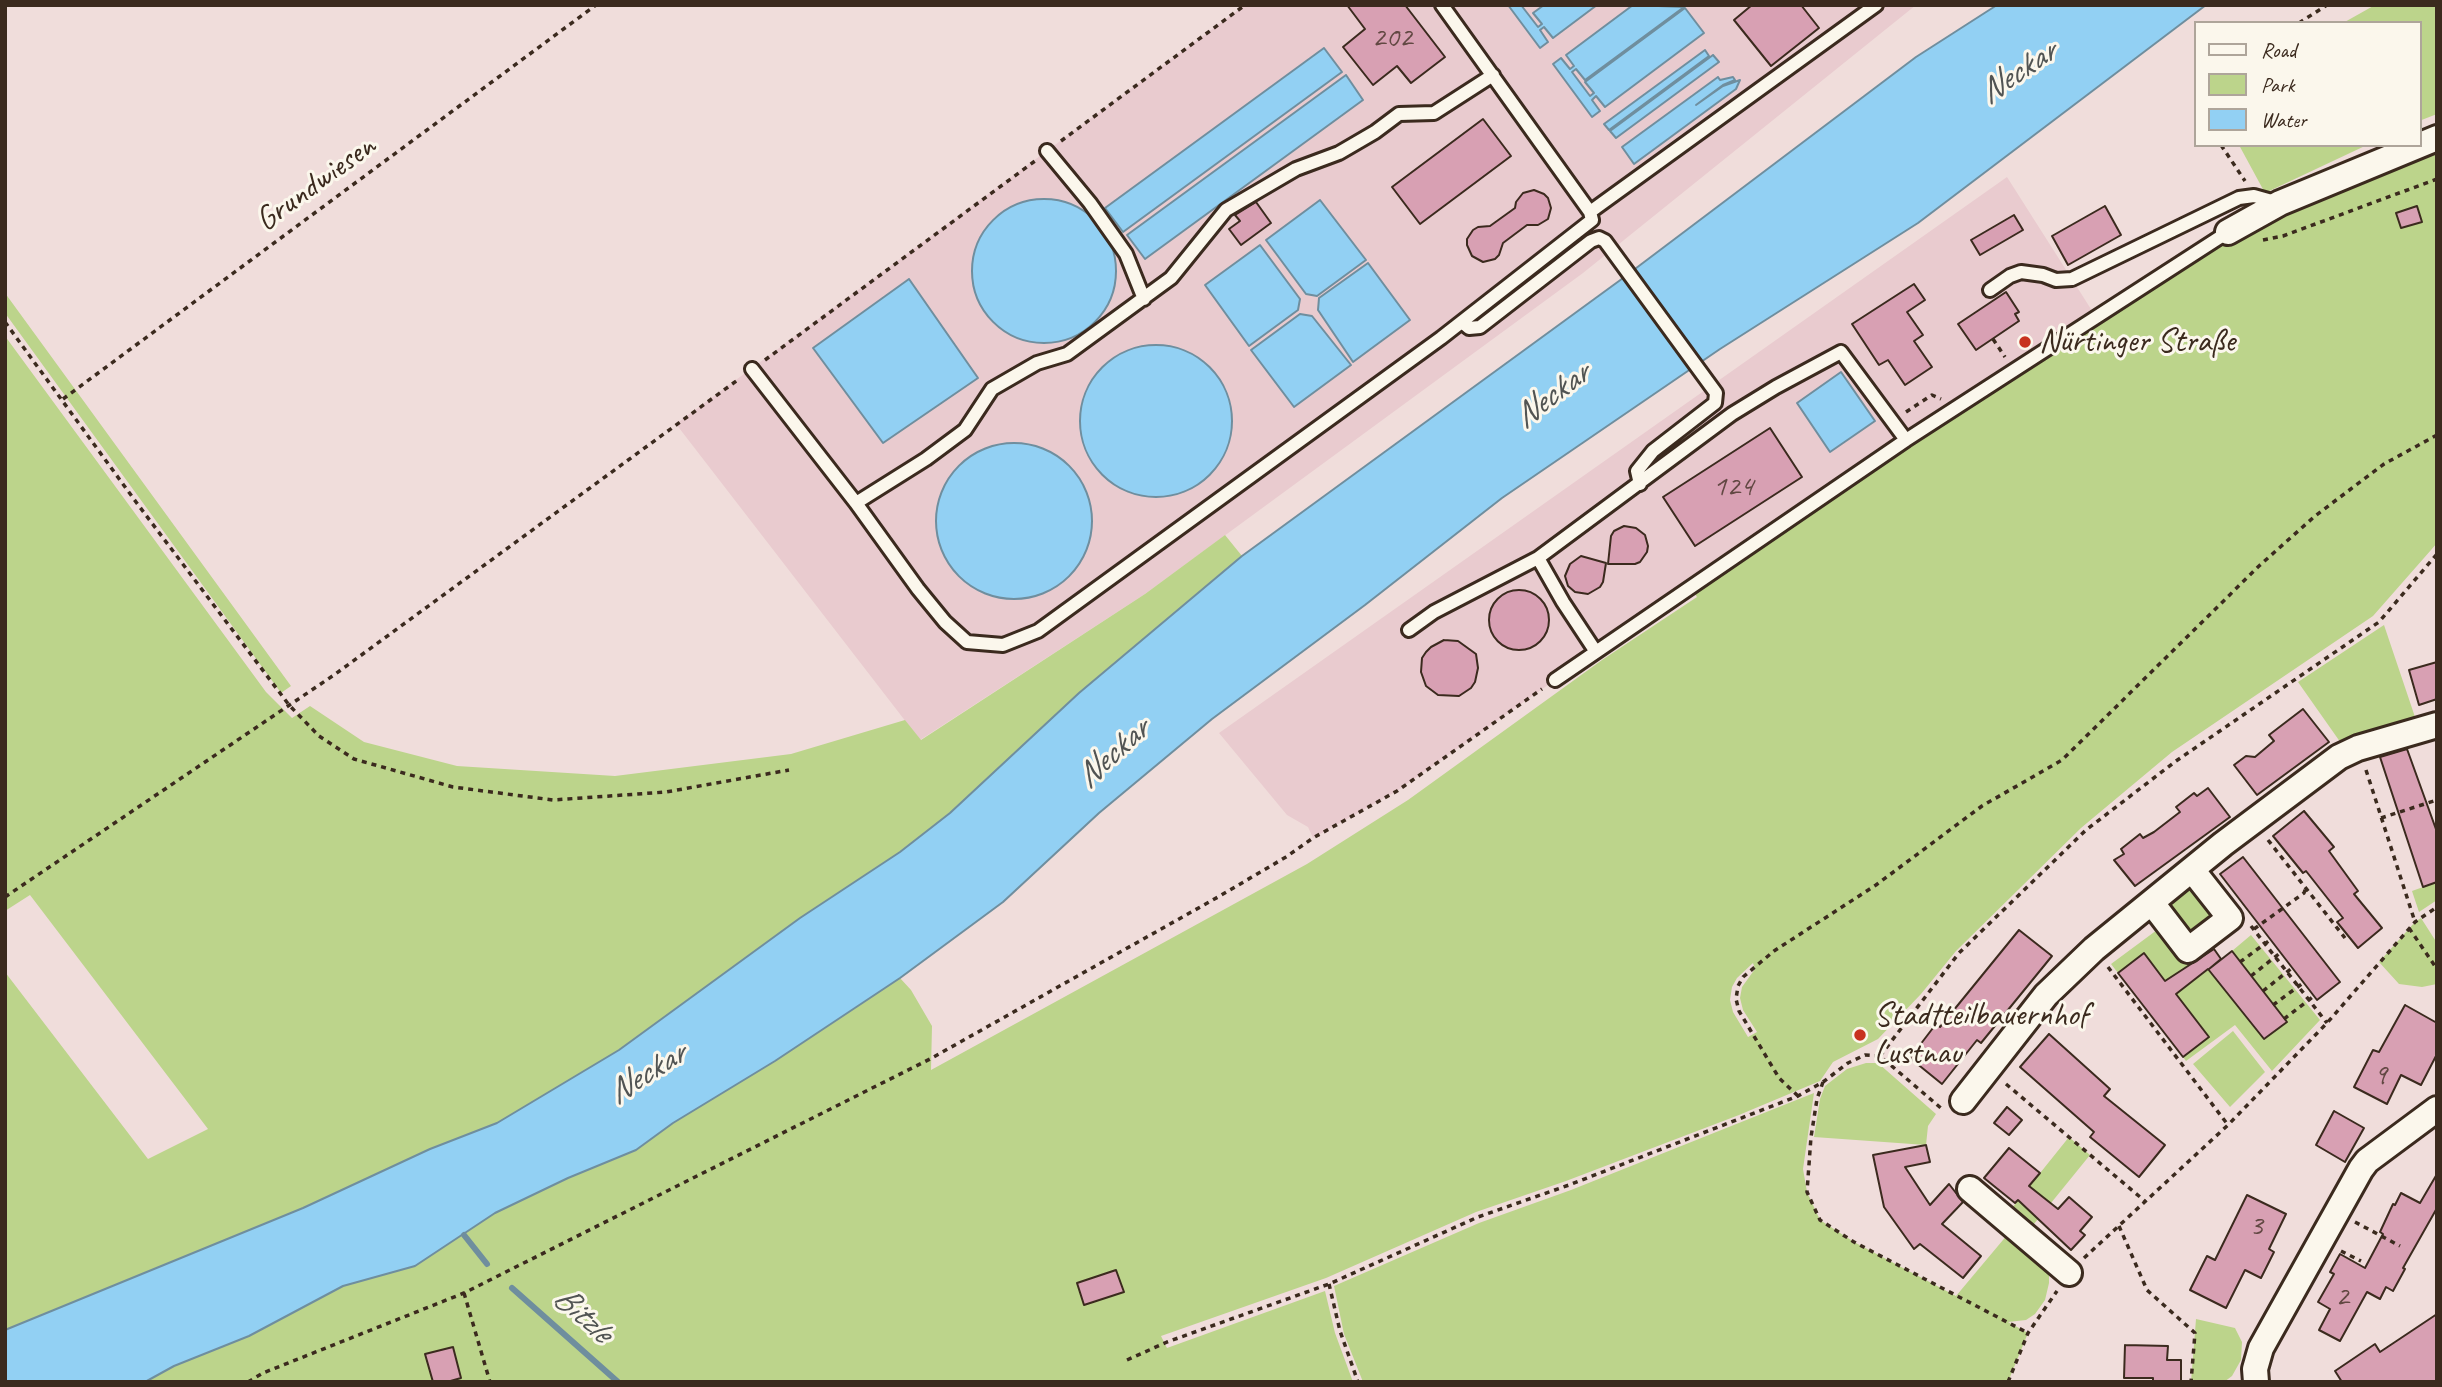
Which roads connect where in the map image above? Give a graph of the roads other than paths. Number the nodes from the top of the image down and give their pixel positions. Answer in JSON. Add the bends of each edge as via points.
{"nodes":[{"id":1,"x":1442,"y":5,"type":"edge"},
{"id":2,"x":1876,"y":5,"type":"edge"},
{"id":3,"x":1493,"y":75,"type":"junction"},
{"id":4,"x":2415,"y":147,"type":"edge"},
{"id":5,"x":1047,"y":151,"type":"road end"},
{"id":6,"x":2280,"y":203,"type":"junction"},
{"id":7,"x":1590,"y":212,"type":"junction"},
{"id":8,"x":2228,"y":232,"type":"joint"},
{"id":9,"x":1990,"y":290,"type":"dead end"},
{"id":10,"x":1144,"y":299,"type":"junction"},
{"id":11,"x":1462,"y":322,"type":"junction"},
{"id":12,"x":752,"y":369,"type":"road end"},
{"id":13,"x":1906,"y":440,"type":"junction"},
{"id":14,"x":1640,"y":484,"type":"junction"},
{"id":15,"x":856,"y":503,"type":"junction"},
{"id":16,"x":1538,"y":558,"type":"junction"},
{"id":17,"x":1409,"y":631,"type":"dead end"},
{"id":18,"x":1596,"y":652,"type":"junction"},
{"id":19,"x":1556,"y":680,"type":"road end"},
{"id":20,"x":2437,"y":724,"type":"edge"},
{"id":21,"x":2193,"y":871,"type":"junction"},
{"id":22,"x":2151,"y":903,"type":"junction"},
{"id":23,"x":1954,"y":1106,"type":"road end"},
{"id":24,"x":2437,"y":1109,"type":"edge"},
{"id":25,"x":1970,"y":1189,"type":"dead end"},
{"id":26,"x":2069,"y":1273,"type":"road end"},
{"id":27,"x":2256,"y":1382,"type":"edge"}],
"edges":[{"from":1,"to":3,"type":"lane"},
{"from":2,"to":7,"type":"lane"},
{"from":3,"to":7,"type":"lane"},
{"from":3,"to":10,"type":"lane","via":[[1434,113],[1399,114],[1339,153],[1296,169],[1226,210],[1171,278]]},
{"from":4,"to":6,"type":"street"},
{"from":5,"to":10,"type":"lane","via":[[1126,254]]},
{"from":6,"to":8,"type":"street"},
{"from":6,"to":9,"type":"lane","via":[[2254,196],[2227,203],[2072,279],[2021,272]]},
{"from":7,"to":11,"type":"lane","via":[[1592,220]]},
{"from":8,"to":13,"type":"lane"},
{"from":10,"to":15,"type":"lane","via":[[1067,354],[1037,363],[992,389],[965,430]]},
{"from":11,"to":14,"type":"lane","via":[[1469,328],[1480,327],[1591,241],[1605,240],[1716,393],[1715,403],[1653,451],[1637,471]]},
{"from":11,"to":15,"type":"lane","via":[[1038,631],[1003,645],[967,642],[946,622]]},
{"from":12,"to":15,"type":"lane"},
{"from":13,"to":14,"type":"lane","via":[[1841,352],[1732,414]]},
{"from":13,"to":18,"type":"lane"},
{"from":14,"to":16,"type":"lane"},
{"from":16,"to":17,"type":"lane","via":[[1434,612]]},
{"from":16,"to":18,"type":"lane"},
{"from":18,"to":19,"type":"lane"},
{"from":20,"to":21,"type":"street","via":[[2339,757]]},
{"from":21,"to":22,"type":"street"},
{"from":21,"to":22,"type":"street","via":[[2230,918],[2189,950]]},
{"from":22,"to":23,"type":"street","via":[[2046,995]]},
{"from":24,"to":27,"type":"street","via":[[2367,1161],[2261,1348]]},
{"from":25,"to":26,"type":"street"}]}
